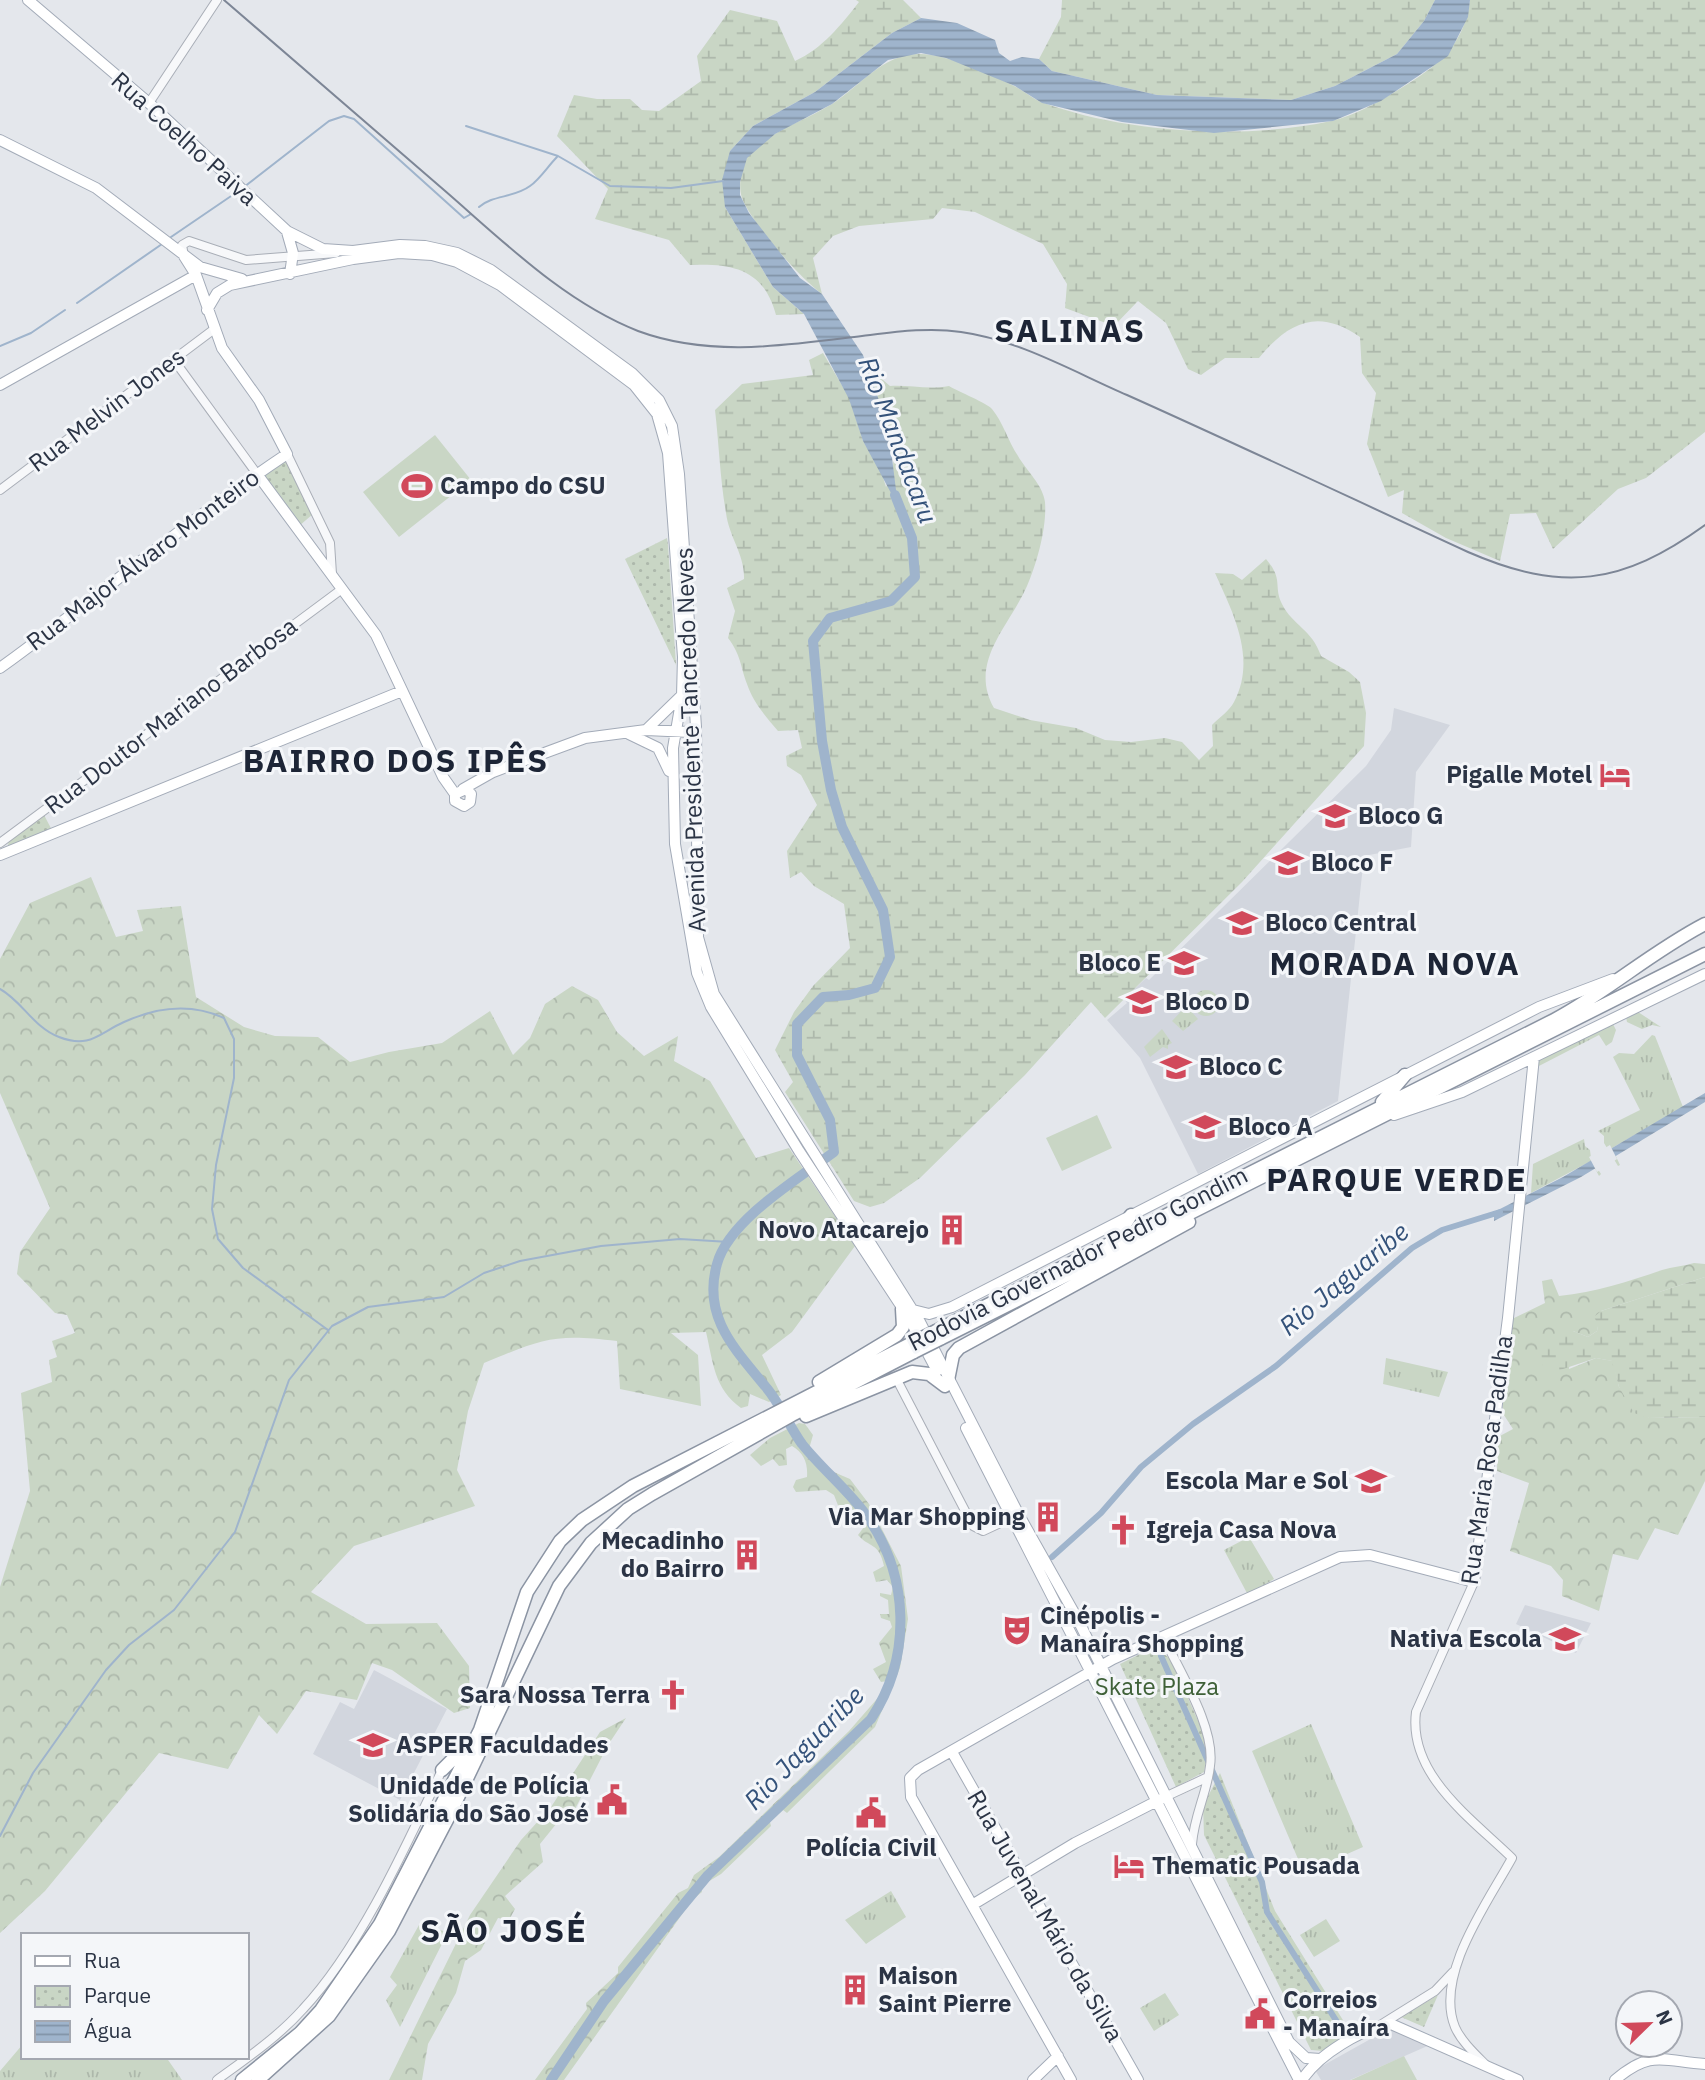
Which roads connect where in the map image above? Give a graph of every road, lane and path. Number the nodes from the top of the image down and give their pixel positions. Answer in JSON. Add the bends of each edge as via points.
{"nodes":[{"id":1,"x":28,"y":0,"type":"edge"},
{"id":2,"x":217,"y":0,"type":"edge"},
{"id":3,"x":149,"y":103,"type":"junction"},
{"id":4,"x":0,"y":140,"type":"edge"},
{"id":5,"x":287,"y":231,"type":"junction"},
{"id":6,"x":353,"y":251,"type":"junction"},
{"id":7,"x":184,"y":256,"type":"junction"},
{"id":8,"x":292,"y":258,"type":"junction"},
{"id":9,"x":290,"y":274,"type":"junction"},
{"id":10,"x":196,"y":275,"type":"junction"},
{"id":11,"x":246,"y":280,"type":"junction"},
{"id":12,"x":207,"y":310,"type":"junction"},
{"id":13,"x":213,"y":330,"type":"junction"},
{"id":14,"x":174,"y":360,"type":"junction"},
{"id":15,"x":0,"y":385,"type":"edge"},
{"id":16,"x":287,"y":454,"type":"junction"},
{"id":17,"x":257,"y":474,"type":"junction"},
{"id":18,"x":0,"y":490,"type":"edge"},
{"id":19,"x":332,"y":574,"type":"junction"},
{"id":20,"x":342,"y":589,"type":"junction"},
{"id":21,"x":0,"y":668,"type":"edge"},
{"id":22,"x":402,"y":691,"type":"junction"},
{"id":23,"x":682,"y":696,"type":"junction"},
{"id":24,"x":646,"y":730,"type":"junction"},
{"id":25,"x":676,"y":730,"type":"junction"},
{"id":26,"x":628,"y":734,"type":"junction"},
{"id":27,"x":696,"y":745,"type":"junction"},
{"id":28,"x":501,"y":770,"type":"junction"},
{"id":29,"x":673,"y":781,"type":"junction"},
{"id":30,"x":459,"y":791,"type":"junction"},
{"id":31,"x":472,"y":797,"type":"junction"},
{"id":32,"x":0,"y":843,"type":"edge"},
{"id":33,"x":675,"y":844,"type":"junction"},
{"id":34,"x":698,"y":848,"type":"junction"},
{"id":35,"x":4,"y":854,"type":"edge"},
{"id":36,"x":1705,"y":924,"type":"edge"},
{"id":37,"x":1679,"y":938,"type":"junction"},
{"id":38,"x":1705,"y":954,"type":"edge"},
{"id":39,"x":1691,"y":962,"type":"junction"},
{"id":40,"x":1705,"y":974,"type":"edge"},
{"id":41,"x":1623,"y":975,"type":"junction"},
{"id":42,"x":1534,"y":1057,"type":"junction"},
{"id":43,"x":1405,"y":1075,"type":"junction"},
{"id":44,"x":1377,"y":1114,"type":"junction"},
{"id":45,"x":803,"y":1148,"type":"junction"},
{"id":46,"x":1247,"y":1187,"type":"junction"},
{"id":47,"x":1131,"y":1215,"type":"junction"},
{"id":48,"x":1116,"y":1240,"type":"junction"},
{"id":49,"x":907,"y":1309,"type":"junction"},
{"id":50,"x":925,"y":1341,"type":"junction"},
{"id":51,"x":896,"y":1378,"type":"junction"},
{"id":52,"x":947,"y":1383,"type":"junction"},
{"id":53,"x":788,"y":1412,"type":"junction"},
{"id":54,"x":761,"y":1426,"type":"junction"},
{"id":55,"x":1012,"y":1518,"type":"junction"},
{"id":56,"x":1474,"y":1583,"type":"junction"},
{"id":57,"x":1163,"y":1636,"type":"junction"},
{"id":58,"x":1101,"y":1666,"type":"junction"},
{"id":59,"x":1091,"y":1671,"type":"junction"},
{"id":60,"x":490,"y":1704,"type":"junction"},
{"id":61,"x":951,"y":1752,"type":"junction"},
{"id":62,"x":442,"y":1770,"type":"joint"},
{"id":63,"x":1209,"y":1770,"type":"junction"},
{"id":64,"x":1162,"y":1798,"type":"junction"},
{"id":65,"x":1192,"y":1844,"type":"junction"},
{"id":66,"x":1021,"y":1874,"type":"junction"},
{"id":67,"x":972,"y":1905,"type":"junction"},
{"id":68,"x":1453,"y":1972,"type":"junction"},
{"id":69,"x":329,"y":2017,"type":"junction"},
{"id":70,"x":1379,"y":2026,"type":"junction"},
{"id":71,"x":326,"y":2035,"type":"dead end"},
{"id":72,"x":290,"y":2054,"type":"junction"},
{"id":73,"x":307,"y":2055,"type":"dead end"},
{"id":74,"x":1058,"y":2056,"type":"junction"},
{"id":75,"x":248,"y":2057,"type":"edge"},
{"id":76,"x":246,"y":2059,"type":"edge"},
{"id":77,"x":1320,"y":2059,"type":"junction"},
{"id":78,"x":1701,"y":2064,"type":"edge"},
{"id":79,"x":1486,"y":2065,"type":"junction"},
{"id":80,"x":1705,"y":2072,"type":"edge"},
{"id":81,"x":217,"y":2080,"type":"edge"},
{"id":82,"x":242,"y":2080,"type":"edge"},
{"id":83,"x":258,"y":2080,"type":"edge"},
{"id":84,"x":1033,"y":2080,"type":"edge"},
{"id":85,"x":1071,"y":2080,"type":"edge"},
{"id":86,"x":1138,"y":2080,"type":"edge"},
{"id":87,"x":1300,"y":2080,"type":"edge"},
{"id":88,"x":1518,"y":2080,"type":"edge"},
{"id":89,"x":1615,"y":2080,"type":"edge"}],
"edges":[{"from":1,"to":3,"type":"main road","name":"Rua Coelho Paiva"},
{"from":2,"to":3,"type":"street"},
{"from":3,"to":5,"type":"main road","name":"Rua Coelho Paiva"},
{"from":4,"to":7,"type":"main road","via":[[96,188]]},
{"from":5,"to":6,"type":"main road","name":"Rua Coelho Paiva","via":[[312,246]]},
{"from":5,"to":8,"type":"main road"},
{"from":6,"to":8,"type":"street","name":"Avenida Presidente Tancredo Neves"},
{"from":6,"to":27,"type":"main road","name":"Avenida Presidente Tancredo Neves","via":[[425,246],[471,259],[632,373],[659,400],[671,426],[679,474]]},
{"from":7,"to":8,"type":"street","name":"Avenida Presidente Tancredo Neves","via":[[184,243],[195,240],[239,259]]},
{"from":7,"to":10,"type":"main road"},
{"from":7,"to":11,"type":"main road","name":"Avenida Presidente Tancredo Neves","via":[[215,273]]},
{"from":8,"to":9,"type":"main road"},
{"from":9,"to":11,"type":"main road","name":"Avenida Presidente Tancredo Neves"},
{"from":9,"to":23,"type":"main road","name":"Avenida Presidente Tancredo Neves","via":[[399,253],[457,262],[499,285],[645,396],[662,425],[668,453]]},
{"from":10,"to":12,"type":"main road"},
{"from":10,"to":15,"type":"main road"},
{"from":11,"to":12,"type":"main road","name":"Avenida Presidente Tancredo Neves","via":[[219,291]]},
{"from":12,"to":13,"type":"main road"},
{"from":13,"to":14,"type":"street","name":"Rua Melvin Jones"},
{"from":13,"to":16,"type":"main road","via":[[259,400]]},
{"from":14,"to":17,"type":"street"},
{"from":14,"to":18,"type":"street","name":"Rua Melvin Jones"},
{"from":16,"to":17,"type":"main road","name":"Rua Major Álvaro Monteiro"},
{"from":16,"to":19,"type":"street","via":[[330,543]]},
{"from":17,"to":19,"type":"main road"},
{"from":17,"to":21,"type":"main road","name":"Rua Major Álvaro Monteiro"},
{"from":19,"to":20,"type":"main road"},
{"from":20,"to":22,"type":"main road","via":[[376,635]]},
{"from":20,"to":32,"type":"street","name":"Rua Doutor Mariano Barbosa"},
{"from":22,"to":30,"type":"main road","via":[[443,777]]},
{"from":22,"to":35,"type":"main road"},
{"from":23,"to":24,"type":"main road"},
{"from":23,"to":25,"type":"main road","name":"Avenida Presidente Tancredo Neves"},
{"from":24,"to":25,"type":"main road"},
{"from":24,"to":26,"type":"main road"},
{"from":25,"to":27,"type":"main road","via":[[690,732]]},
{"from":25,"to":29,"type":"main road","name":"Avenida Presidente Tancredo Neves"},
{"from":26,"to":28,"type":"main road","via":[[585,738]]},
{"from":26,"to":29,"type":"main road","via":[[658,748]]},
{"from":27,"to":34,"type":"main road","name":"Avenida Presidente Tancredo Neves"},
{"from":28,"to":30,"type":"main road"},
{"from":28,"to":31,"type":"main road"},
{"from":29,"to":33,"type":"main road","name":"Avenida Presidente Tancredo Neves"},
{"from":30,"to":31,"type":"main road"},
{"from":30,"to":31,"type":"main road","via":[[455,801],[460,806],[469,804]]},
{"from":32,"to":35,"type":"street"},
{"from":33,"to":34,"type":"main road","via":[[688,856]]},
{"from":33,"to":45,"type":"main road","name":"Avenida Presidente Tancredo Neves","via":[[693,952],[705,994]]},
{"from":34,"to":45,"type":"main road","name":"Avenida Presidente Tancredo Neves","via":[[698,937],[711,985]]},
{"from":36,"to":37,"type":"highway","name":"Rodovia Governador Pedro Gondim"},
{"from":37,"to":39,"type":"highway","via":[[1672,958]]},
{"from":37,"to":41,"type":"highway","name":"Rodovia Governador Pedro Gondim"},
{"from":38,"to":39,"type":"highway","name":"Rodovia Governador Pedro Gondim"},
{"from":39,"to":44,"type":"highway","name":"Rodovia Governador Pedro Gondim"},
{"from":40,"to":42,"type":"main road"},
{"from":41,"to":43,"type":"main road","via":[[1539,1007]]},
{"from":41,"to":44,"type":"highway","name":"Rodovia Governador Pedro Gondim","via":[[1582,1005]]},
{"from":42,"to":44,"type":"main road","via":[[1443,1101]]},
{"from":42,"to":56,"type":"main road","name":"Rua Maria Rosa Padilha","via":[[1504,1355]]},
{"from":43,"to":44,"type":"highway"},
{"from":43,"to":47,"type":"main road"},
{"from":44,"to":46,"type":"highway","name":"Rodovia Governador Pedro Gondim"},
{"from":44,"to":48,"type":"highway","name":"Rodovia Governador Pedro Gondim"},
{"from":45,"to":49,"type":"main road","name":"Avenida Presidente Tancredo Neves"},
{"from":46,"to":50,"type":"highway","name":"Rodovia Governador Pedro Gondim"},
{"from":46,"to":52,"type":"highway","via":[[1151,1245],[959,1348],[953,1354]]},
{"from":47,"to":48,"type":"highway"},
{"from":47,"to":49,"type":"main road","via":[[944,1311],[929,1314]]},
{"from":48,"to":50,"type":"highway","name":"Rodovia Governador Pedro Gondim"},
{"from":49,"to":50,"type":"main road","name":"Avenida Presidente Tancredo Neves"},
{"from":49,"to":53,"type":"highway","via":[[897,1335]]},
{"from":50,"to":52,"type":"main road","name":"Avenida Presidente Tancredo Neves"},
{"from":50,"to":53,"type":"highway","name":"Rodovia Governador Pedro Gondim"},
{"from":51,"to":52,"type":"highway","via":[[917,1371]]},
{"from":51,"to":53,"type":"highway"},
{"from":51,"to":55,"type":"street","via":[[976,1529],[988,1530]]},
{"from":52,"to":55,"type":"main road"},
{"from":52,"to":58,"type":"main road"},
{"from":53,"to":54,"type":"highway"},
{"from":53,"to":54,"type":"highway"},
{"from":54,"to":60,"type":"highway","via":[[611,1498],[560,1541],[527,1592]]},
{"from":54,"to":69,"type":"highway","via":[[628,1509],[578,1559],[547,1611],[389,1931]]},
{"from":55,"to":59,"type":"main road"},
{"from":56,"to":57,"type":"main road","via":[[1370,1555],[1340,1557]]},
{"from":56,"to":68,"type":"street","name":"Rua Maria Rosa Padilha","via":[[1416,1712],[1416,1745],[1444,1791],[1512,1858]]},
{"from":57,"to":58,"type":"main road"},
{"from":57,"to":63,"type":"street","via":[[1208,1733]]},
{"from":58,"to":59,"type":"main road"},
{"from":58,"to":64,"type":"main road"},
{"from":59,"to":61,"type":"main road"},
{"from":59,"to":64,"type":"main road"},
{"from":60,"to":62,"type":"highway","via":[[466,1747]]},
{"from":60,"to":82,"type":"highway","via":[[380,1924],[345,1978],[300,2033]]},
{"from":61,"to":66,"type":"main road","name":"Rua Juvenal Mário da Silva"},
{"from":61,"to":67,"type":"main road","via":[[915,1773],[908,1789]]},
{"from":62,"to":75,"type":"street","via":[[369,1911],[317,1992],[300,2013]]},
{"from":63,"to":64,"type":"street"},
{"from":63,"to":65,"type":"street","via":[[1195,1815]]},
{"from":64,"to":65,"type":"main road"},
{"from":64,"to":66,"type":"main road"},
{"from":64,"to":87,"type":"main road"},
{"from":65,"to":77,"type":"main road","via":[[1289,2042],[1306,2057]]},
{"from":66,"to":67,"type":"main road"},
{"from":66,"to":86,"type":"main road","name":"Rua Juvenal Mário da Silva"},
{"from":67,"to":74,"type":"main road"},
{"from":68,"to":70,"type":"street","via":[[1435,1991]]},
{"from":68,"to":79,"type":"street","via":[[1455,2027]]},
{"from":69,"to":71,"type":"highway"},
{"from":69,"to":72,"type":"highway"},
{"from":70,"to":77,"type":"main road"},
{"from":70,"to":79,"type":"main road","via":[[1397,2025]]},
{"from":72,"to":73,"type":"highway"},
{"from":72,"to":83,"type":"highway"},
{"from":74,"to":84,"type":"main road"},
{"from":74,"to":85,"type":"main road"},
{"from":76,"to":81,"type":"street"},
{"from":77,"to":87,"type":"main road"},
{"from":78,"to":80,"type":"main road"},
{"from":78,"to":89,"type":"main road","via":[[1648,2059]]},
{"from":79,"to":88,"type":"main road"}]}
